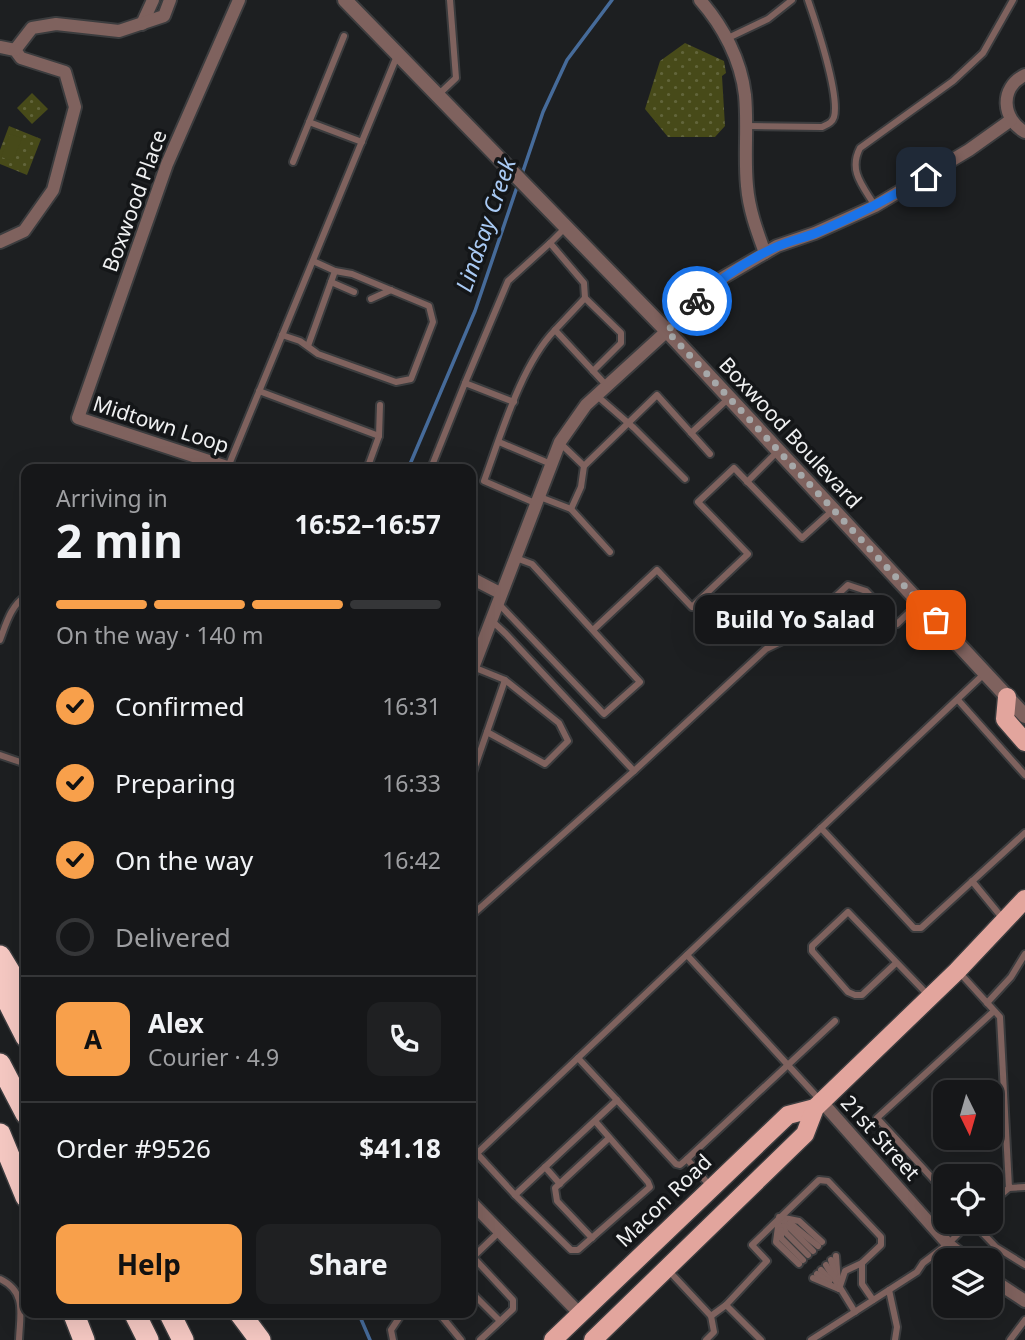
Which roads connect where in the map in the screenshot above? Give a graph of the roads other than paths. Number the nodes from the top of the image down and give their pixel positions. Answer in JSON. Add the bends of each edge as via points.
{"nodes":[{"id":1,"x":153,"y":0,"type":"edge"},
{"id":2,"x":170,"y":0,"type":"edge"},
{"id":3,"x":239,"y":0,"type":"edge"},
{"id":4,"x":345,"y":0,"type":"edge"},
{"id":5,"x":450,"y":0,"type":"edge"},
{"id":6,"x":700,"y":0,"type":"edge"},
{"id":7,"x":792,"y":0,"type":"edge"},
{"id":8,"x":808,"y":0,"type":"edge"},
{"id":9,"x":1013,"y":0,"type":"edge"},
{"id":10,"x":142,"y":24,"type":"junction"},
{"id":11,"x":344,"y":36,"type":"dead end"},
{"id":12,"x":726,"y":39,"type":"junction"},
{"id":13,"x":0,"y":47,"type":"edge"},
{"id":14,"x":15,"y":50,"type":"junction"},
{"id":15,"x":398,"y":54,"type":"junction"},
{"id":16,"x":1025,"y":75,"type":"edge"},
{"id":17,"x":438,"y":96,"type":"junction"},
{"id":18,"x":1011,"y":120,"type":"junction"},
{"id":19,"x":309,"y":122,"type":"junction"},
{"id":20,"x":745,"y":126,"type":"junction"},
{"id":21,"x":1025,"y":132,"type":"edge"},
{"id":22,"x":362,"y":142,"type":"junction"},
{"id":23,"x":293,"y":162,"type":"dead end"},
{"id":24,"x":875,"y":206,"type":"junction"},
{"id":25,"x":566,"y":227,"type":"junction"},
{"id":26,"x":0,"y":242,"type":"edge"},
{"id":27,"x":550,"y":243,"type":"junction"},
{"id":28,"x":765,"y":253,"type":"junction"},
{"id":29,"x":313,"y":261,"type":"junction"},
{"id":30,"x":335,"y":271,"type":"junction"},
{"id":31,"x":331,"y":282,"type":"junction"},
{"id":32,"x":391,"y":290,"type":"junction"},
{"id":33,"x":354,"y":292,"type":"dead end"},
{"id":34,"x":585,"y":298,"type":"junction"},
{"id":35,"x":371,"y":299,"type":"dead end"},
{"id":36,"x":555,"y":330,"type":"junction"},
{"id":37,"x":667,"y":331,"type":"junction"},
{"id":38,"x":282,"y":335,"type":"junction"},
{"id":39,"x":308,"y":346,"type":"junction"},
{"id":40,"x":593,"y":371,"type":"junction"},
{"id":41,"x":465,"y":383,"type":"junction"},
{"id":42,"x":601,"y":390,"type":"junction"},
{"id":43,"x":259,"y":391,"type":"junction"},
{"id":44,"x":729,"y":398,"type":"junction"},
{"id":45,"x":514,"y":402,"type":"junction"},
{"id":46,"x":380,"y":405,"type":"dead end"},
{"id":47,"x":78,"y":418,"type":"joint"},
{"id":48,"x":626,"y":423,"type":"junction"},
{"id":49,"x":691,"y":433,"type":"junction"},
{"id":50,"x":379,"y":436,"type":"junction"},
{"id":51,"x":499,"y":442,"type":"junction"},
{"id":52,"x":559,"y":442,"type":"junction"},
{"id":53,"x":778,"y":451,"type":"junction"},
{"id":54,"x":710,"y":454,"type":"dead end"},
{"id":55,"x":432,"y":463,"type":"dead end"},
{"id":56,"x":217,"y":464,"type":"edge"},
{"id":57,"x":231,"y":464,"type":"edge"},
{"id":58,"x":369,"y":464,"type":"edge"},
{"id":59,"x":551,"y":464,"type":"junction"},
{"id":60,"x":584,"y":466,"type":"junction"},
{"id":61,"x":685,"y":479,"type":"dead end"},
{"id":62,"x":747,"y":482,"type":"junction"},
{"id":63,"x":537,"y":500,"type":"junction"},
{"id":64,"x":571,"y":509,"type":"junction"},
{"id":65,"x":833,"y":510,"type":"junction"},
{"id":66,"x":610,"y":552,"type":"dead end"},
{"id":67,"x":514,"y":557,"type":"junction"},
{"id":68,"x":476,"y":582,"type":"edge"},
{"id":69,"x":498,"y":597,"type":"junction"},
{"id":70,"x":21,"y":599,"type":"edge"},
{"id":71,"x":919,"y":603,"type":"junction"},
{"id":72,"x":490,"y":620,"type":"junction"},
{"id":73,"x":593,"y":630,"type":"junction"},
{"id":74,"x":0,"y":640,"type":"edge"},
{"id":75,"x":476,"y":659,"type":"edge"},
{"id":76,"x":476,"y":671,"type":"edge"},
{"id":77,"x":985,"y":673,"type":"junction"},
{"id":78,"x":505,"y":680,"type":"junction"},
{"id":79,"x":1007,"y":697,"type":"junction"},
{"id":80,"x":958,"y":700,"type":"junction"},
{"id":81,"x":1025,"y":716,"type":"edge"},
{"id":82,"x":487,"y":732,"type":"junction"},
{"id":83,"x":1025,"y":742,"type":"edge"},
{"id":84,"x":0,"y":755,"type":"edge"},
{"id":85,"x":21,"y":760,"type":"edge"},
{"id":86,"x":476,"y":764,"type":"edge"},
{"id":87,"x":634,"y":771,"type":"junction"},
{"id":88,"x":1025,"y":775,"type":"edge"},
{"id":89,"x":821,"y":828,"type":"junction"},
{"id":90,"x":1025,"y":833,"type":"edge"},
{"id":91,"x":972,"y":881,"type":"junction"},
{"id":92,"x":1025,"y":900,"type":"edge"},
{"id":93,"x":476,"y":912,"type":"edge"},
{"id":94,"x":1005,"y":921,"type":"junction"},
{"id":95,"x":687,"y":955,"type":"junction"},
{"id":96,"x":0,"y":956,"type":"edge"},
{"id":97,"x":1024,"y":956,"type":"edge"},
{"id":98,"x":896,"y":963,"type":"junction"},
{"id":99,"x":957,"y":971,"type":"junction"},
{"id":100,"x":0,"y":986,"type":"edge"},
{"id":101,"x":21,"y":991,"type":"edge"},
{"id":102,"x":930,"y":997,"type":"junction"},
{"id":103,"x":987,"y":1003,"type":"junction"},
{"id":104,"x":995,"y":1011,"type":"junction"},
{"id":105,"x":835,"y":1021,"type":"dead end"},
{"id":106,"x":21,"y":1027,"type":"edge"},
{"id":107,"x":578,"y":1058,"type":"junction"},
{"id":108,"x":0,"y":1064,"type":"edge"},
{"id":109,"x":788,"y":1066,"type":"junction"},
{"id":110,"x":617,"y":1100,"type":"junction"},
{"id":111,"x":21,"y":1104,"type":"edge"},
{"id":112,"x":818,"y":1105,"type":"junction"},
{"id":113,"x":595,"y":1121,"type":"junction"},
{"id":114,"x":0,"y":1134,"type":"edge"},
{"id":115,"x":609,"y":1138,"type":"junction"},
{"id":116,"x":476,"y":1154,"type":"edge"},
{"id":117,"x":476,"y":1158,"type":"edge"},
{"id":118,"x":687,"y":1159,"type":"junction"},
{"id":119,"x":545,"y":1167,"type":"junction"},
{"id":120,"x":933,"y":1179,"type":"edge"},
{"id":121,"x":560,"y":1184,"type":"junction"},
{"id":122,"x":21,"y":1185,"type":"edge"},
{"id":123,"x":711,"y":1187,"type":"junction"},
{"id":124,"x":1025,"y":1187,"type":"edge"},
{"id":125,"x":1009,"y":1188,"type":"junction"},
{"id":126,"x":1003,"y":1193,"type":"edge"},
{"id":127,"x":515,"y":1195,"type":"junction"},
{"id":128,"x":476,"y":1207,"type":"edge"},
{"id":129,"x":779,"y":1217,"type":"junction"},
{"id":130,"x":499,"y":1232,"type":"junction"},
{"id":131,"x":958,"y":1234,"type":"edge"},
{"id":132,"x":983,"y":1234,"type":"edge"},
{"id":133,"x":592,"y":1238,"type":"junction"},
{"id":134,"x":948,"y":1244,"type":"junction"},
{"id":135,"x":953,"y":1248,"type":"edge"},
{"id":136,"x":810,"y":1253,"type":"junction"},
{"id":137,"x":476,"y":1254,"type":"edge"},
{"id":138,"x":476,"y":1262,"type":"edge"},
{"id":139,"x":862,"y":1263,"type":"junction"},
{"id":140,"x":1025,"y":1265,"type":"edge"},
{"id":141,"x":824,"y":1267,"type":"junction"},
{"id":142,"x":666,"y":1268,"type":"junction"},
{"id":143,"x":0,"y":1279,"type":"edge"},
{"id":144,"x":1003,"y":1287,"type":"edge"},
{"id":145,"x":839,"y":1289,"type":"junction"},
{"id":146,"x":889,"y":1290,"type":"junction"},
{"id":147,"x":476,"y":1297,"type":"edge"},
{"id":148,"x":873,"y":1300,"type":"junction"},
{"id":149,"x":1025,"y":1301,"type":"edge"},
{"id":150,"x":726,"y":1305,"type":"junction"},
{"id":151,"x":855,"y":1312,"type":"junction"},
{"id":152,"x":580,"y":1314,"type":"junction"},
{"id":153,"x":710,"y":1316,"type":"junction"},
{"id":154,"x":75,"y":1318,"type":"edge"},
{"id":155,"x":137,"y":1318,"type":"edge"},
{"id":156,"x":172,"y":1318,"type":"edge"},
{"id":157,"x":244,"y":1318,"type":"edge"},
{"id":158,"x":398,"y":1318,"type":"edge"},
{"id":159,"x":443,"y":1318,"type":"edge"},
{"id":160,"x":1025,"y":1320,"type":"edge"},
{"id":161,"x":500,"y":1321,"type":"junction"},
{"id":162,"x":602,"y":1335,"type":"edge"},
{"id":163,"x":19,"y":1340,"type":"edge"},
{"id":164,"x":84,"y":1340,"type":"edge"},
{"id":165,"x":148,"y":1340,"type":"edge"},
{"id":166,"x":183,"y":1340,"type":"edge"},
{"id":167,"x":260,"y":1340,"type":"edge"},
{"id":168,"x":393,"y":1340,"type":"edge"},
{"id":169,"x":461,"y":1340,"type":"edge"},
{"id":170,"x":481,"y":1340,"type":"edge"},
{"id":171,"x":553,"y":1340,"type":"edge"},
{"id":172,"x":706,"y":1340,"type":"edge"},
{"id":173,"x":761,"y":1340,"type":"edge"},
{"id":174,"x":811,"y":1340,"type":"edge"},
{"id":175,"x":895,"y":1340,"type":"edge"},
{"id":176,"x":1010,"y":1340,"type":"edge"}],
"edges":[{"from":1,"to":10,"type":"street"},
{"from":2,"to":10,"type":"street","via":[[164,16]]},
{"from":3,"to":47,"type":"street","name":"Boxwood Place","via":[[167,164]]},
{"from":4,"to":15,"type":"street","name":"Boxwood Boulevard"},
{"from":5,"to":17,"type":"lane","via":[[456,78]]},
{"from":6,"to":12,"type":"street"},
{"from":7,"to":12,"type":"lane","via":[[768,19]]},
{"from":8,"to":20,"type":"lane","via":[[830,78],[835,115],[831,123],[822,127]]},
{"from":9,"to":24,"type":"lane","via":[[983,52],[953,81],[860,148],[856,174]]},
{"from":10,"to":14,"type":"street","via":[[119,31],[56,24],[32,28]]},
{"from":11,"to":19,"type":"lane"},
{"from":12,"to":20,"type":"street","via":[[735,54],[745,94]]},
{"from":13,"to":14,"type":"street"},
{"from":14,"to":26,"type":"street","via":[[21,58],[65,72],[75,107],[53,190],[24,231]]},
{"from":15,"to":17,"type":"street","name":"Boxwood Boulevard"},
{"from":15,"to":22,"type":"lane"},
{"from":16,"to":18,"type":"street","via":[[1008,92]]},
{"from":17,"to":25,"type":"street","name":"Boxwood Boulevard"},
{"from":18,"to":21,"type":"street"},
{"from":18,"to":24,"type":"street"},
{"from":19,"to":22,"type":"lane"},
{"from":19,"to":23,"type":"lane"},
{"from":20,"to":28,"type":"street","via":[[746,185]]},
{"from":22,"to":29,"type":"lane"},
{"from":24,"to":28,"type":"street"},
{"from":25,"to":27,"type":"lane"},
{"from":25,"to":37,"type":"street","name":"Boxwood Boulevard"},
{"from":27,"to":34,"type":"lane","via":[[584,283]]},
{"from":27,"to":41,"type":"lane","via":[[508,281]]},
{"from":28,"to":37,"type":"street","via":[[717,281]]},
{"from":29,"to":30,"type":"lane"},
{"from":29,"to":38,"type":"lane"},
{"from":30,"to":31,"type":"lane"},
{"from":30,"to":32,"type":"lane"},
{"from":31,"to":33,"type":"lane"},
{"from":31,"to":39,"type":"lane"},
{"from":32,"to":35,"type":"lane"},
{"from":32,"to":39,"type":"lane","via":[[429,306],[433,322],[411,379],[396,382],[318,354]]},
{"from":34,"to":36,"type":"lane"},
{"from":34,"to":40,"type":"lane","via":[[622,338]]},
{"from":36,"to":40,"type":"lane"},
{"from":36,"to":45,"type":"lane","via":[[541,345]]},
{"from":37,"to":42,"type":"street"},
{"from":37,"to":44,"type":"street","name":"Boxwood Boulevard"},
{"from":38,"to":39,"type":"lane"},
{"from":38,"to":43,"type":"lane"},
{"from":40,"to":42,"type":"lane"},
{"from":41,"to":45,"type":"lane"},
{"from":41,"to":55,"type":"lane"},
{"from":42,"to":48,"type":"lane"},
{"from":42,"to":52,"type":"street"},
{"from":43,"to":50,"type":"lane"},
{"from":43,"to":57,"type":"lane"},
{"from":44,"to":49,"type":"lane"},
{"from":44,"to":53,"type":"street","name":"Boxwood Boulevard"},
{"from":45,"to":51,"type":"lane"},
{"from":46,"to":50,"type":"lane"},
{"from":47,"to":56,"type":"street","name":"Midtown Loop"},
{"from":48,"to":49,"type":"lane","via":[[657,395]]},
{"from":48,"to":60,"type":"lane"},
{"from":48,"to":61,"type":"lane"},
{"from":49,"to":54,"type":"lane"},
{"from":50,"to":58,"type":"lane"},
{"from":51,"to":59,"type":"lane"},
{"from":51,"to":63,"type":"lane","via":[[484,481]]},
{"from":52,"to":59,"type":"street"},
{"from":52,"to":60,"type":"lane"},
{"from":53,"to":62,"type":"lane"},
{"from":53,"to":65,"type":"street","name":"Boxwood Boulevard"},
{"from":59,"to":63,"type":"street"},
{"from":60,"to":64,"type":"lane"},
{"from":62,"to":65,"type":"lane","via":[[802,538]]},
{"from":62,"to":73,"type":"lane","via":[[734,468],[698,502],[748,555],[692,607],[657,570]]},
{"from":63,"to":64,"type":"lane"},
{"from":63,"to":67,"type":"street"},
{"from":64,"to":66,"type":"lane"},
{"from":65,"to":71,"type":"street","name":"Boxwood Boulevard"},
{"from":67,"to":69,"type":"street"},
{"from":67,"to":73,"type":"lane","via":[[532,564]]},
{"from":68,"to":69,"type":"street"},
{"from":69,"to":72,"type":"street"},
{"from":69,"to":73,"type":"lane","via":[[604,714],[640,682]]},
{"from":70,"to":74,"type":"lane"},
{"from":71,"to":77,"type":"street","name":"Boxwood Boulevard"},
{"from":71,"to":87,"type":"lane","via":[[897,624],[866,591],[848,585],[793,636],[766,649]]},
{"from":72,"to":75,"type":"street"},
{"from":72,"to":87,"type":"lane"},
{"from":76,"to":78,"type":"lane"},
{"from":77,"to":79,"type":"street","name":"Boxwood Boulevard"},
{"from":77,"to":80,"type":"lane"},
{"from":78,"to":82,"type":"lane"},
{"from":78,"to":82,"type":"lane","via":[[559,723],[568,741],[545,764]]},
{"from":79,"to":81,"type":"street","name":"Boxwood Boulevard"},
{"from":79,"to":83,"type":"main road","via":[[1005,719]]},
{"from":80,"to":88,"type":"lane"},
{"from":80,"to":89,"type":"lane"},
{"from":82,"to":86,"type":"lane"},
{"from":84,"to":85,"type":"lane"},
{"from":87,"to":93,"type":"lane"},
{"from":89,"to":91,"type":"lane","via":[[914,928],[921,928]]},
{"from":89,"to":95,"type":"lane"},
{"from":90,"to":91,"type":"lane"},
{"from":91,"to":94,"type":"lane"},
{"from":92,"to":94,"type":"main road","name":"Macon Road"},
{"from":94,"to":99,"type":"main road","name":"Macon Road"},
{"from":95,"to":107,"type":"lane"},
{"from":95,"to":109,"type":"lane"},
{"from":96,"to":101,"type":"highway"},
{"from":97,"to":103,"type":"lane"},
{"from":98,"to":98,"type":"lane","via":[[848,912],[812,946],[855,995],[862,995]]},
{"from":98,"to":102,"type":"lane"},
{"from":99,"to":102,"type":"main road","name":"Macon Road"},
{"from":99,"to":103,"type":"lane"},
{"from":100,"to":106,"type":"highway"},
{"from":102,"to":112,"type":"main road","name":"Macon Road"},
{"from":103,"to":104,"type":"lane"},
{"from":104,"to":120,"type":"lane","via":[[877,1118]]},
{"from":104,"to":125,"type":"lane","via":[[1000,1017]]},
{"from":105,"to":109,"type":"lane"},
{"from":107,"to":110,"type":"lane"},
{"from":107,"to":116,"type":"lane"},
{"from":108,"to":111,"type":"highway"},
{"from":109,"to":112,"type":"lane"},
{"from":109,"to":118,"type":"lane"},
{"from":110,"to":113,"type":"lane"},
{"from":110,"to":118,"type":"lane","via":[[676,1164]]},
{"from":112,"to":123,"type":"main road","name":"Macon Road","via":[[788,1115]]},
{"from":112,"to":134,"type":"street","name":"21st Street"},
{"from":112,"to":142,"type":"main road","name":"Macon Road","via":[[805,1134]]},
{"from":113,"to":115,"type":"lane"},
{"from":113,"to":119,"type":"lane"},
{"from":114,"to":122,"type":"highway"},
{"from":115,"to":121,"type":"lane"},
{"from":115,"to":133,"type":"lane","via":[[650,1187]]},
{"from":117,"to":127,"type":"lane"},
{"from":118,"to":123,"type":"lane"},
{"from":119,"to":121,"type":"lane"},
{"from":119,"to":127,"type":"lane"},
{"from":121,"to":133,"type":"lane","via":[[555,1188],[557,1201]]},
{"from":123,"to":152,"type":"main road","name":"Macon Road"},
{"from":124,"to":125,"type":"lane"},
{"from":125,"to":126,"type":"lane"},
{"from":127,"to":133,"type":"lane","via":[[570,1250],[578,1250]]},
{"from":128,"to":130,"type":"street"},
{"from":129,"to":136,"type":"lane"},
{"from":129,"to":136,"type":"lane","via":[[782,1238]]},
{"from":129,"to":136,"type":"lane","via":[[799,1221]]},
{"from":129,"to":139,"type":"lane","via":[[812,1184],[828,1181],[881,1237],[881,1245]]},
{"from":129,"to":150,"type":"lane","via":[[752,1245],[767,1261]]},
{"from":130,"to":137,"type":"lane"},
{"from":130,"to":152,"type":"street"},
{"from":131,"to":134,"type":"lane"},
{"from":132,"to":140,"type":"lane"},
{"from":134,"to":135,"type":"street","name":"21st Street"},
{"from":134,"to":146,"type":"lane","via":[[918,1272]]},
{"from":138,"to":161,"type":"lane","via":[[513,1300],[513,1309]]},
{"from":139,"to":145,"type":"lane","via":[[845,1271]]},
{"from":139,"to":148,"type":"lane","via":[[862,1284]]},
{"from":141,"to":145,"type":"lane"},
{"from":141,"to":145,"type":"lane"},
{"from":141,"to":145,"type":"lane"},
{"from":142,"to":153,"type":"lane"},
{"from":142,"to":162,"type":"main road","name":"Macon Road"},
{"from":143,"to":163,"type":"lane","via":[[13,1285],[21,1302]]},
{"from":144,"to":149,"type":"street"},
{"from":145,"to":151,"type":"lane"},
{"from":146,"to":148,"type":"lane"},
{"from":146,"to":175,"type":"lane","via":[[897,1327]]},
{"from":147,"to":161,"type":"lane"},
{"from":148,"to":151,"type":"lane"},
{"from":150,"to":153,"type":"lane"},
{"from":150,"to":173,"type":"lane"},
{"from":151,"to":174,"type":"lane"},
{"from":152,"to":171,"type":"main road","name":"Macon Road"},
{"from":153,"to":172,"type":"lane","via":[[714,1332]]},
{"from":154,"to":164,"type":"highway"},
{"from":155,"to":165,"type":"highway"},
{"from":156,"to":166,"type":"highway"},
{"from":157,"to":167,"type":"highway"},
{"from":158,"to":168,"type":"lane","via":[[391,1330]]},
{"from":159,"to":169,"type":"lane"},
{"from":160,"to":176,"type":"lane"},
{"from":161,"to":170,"type":"lane"}]}
